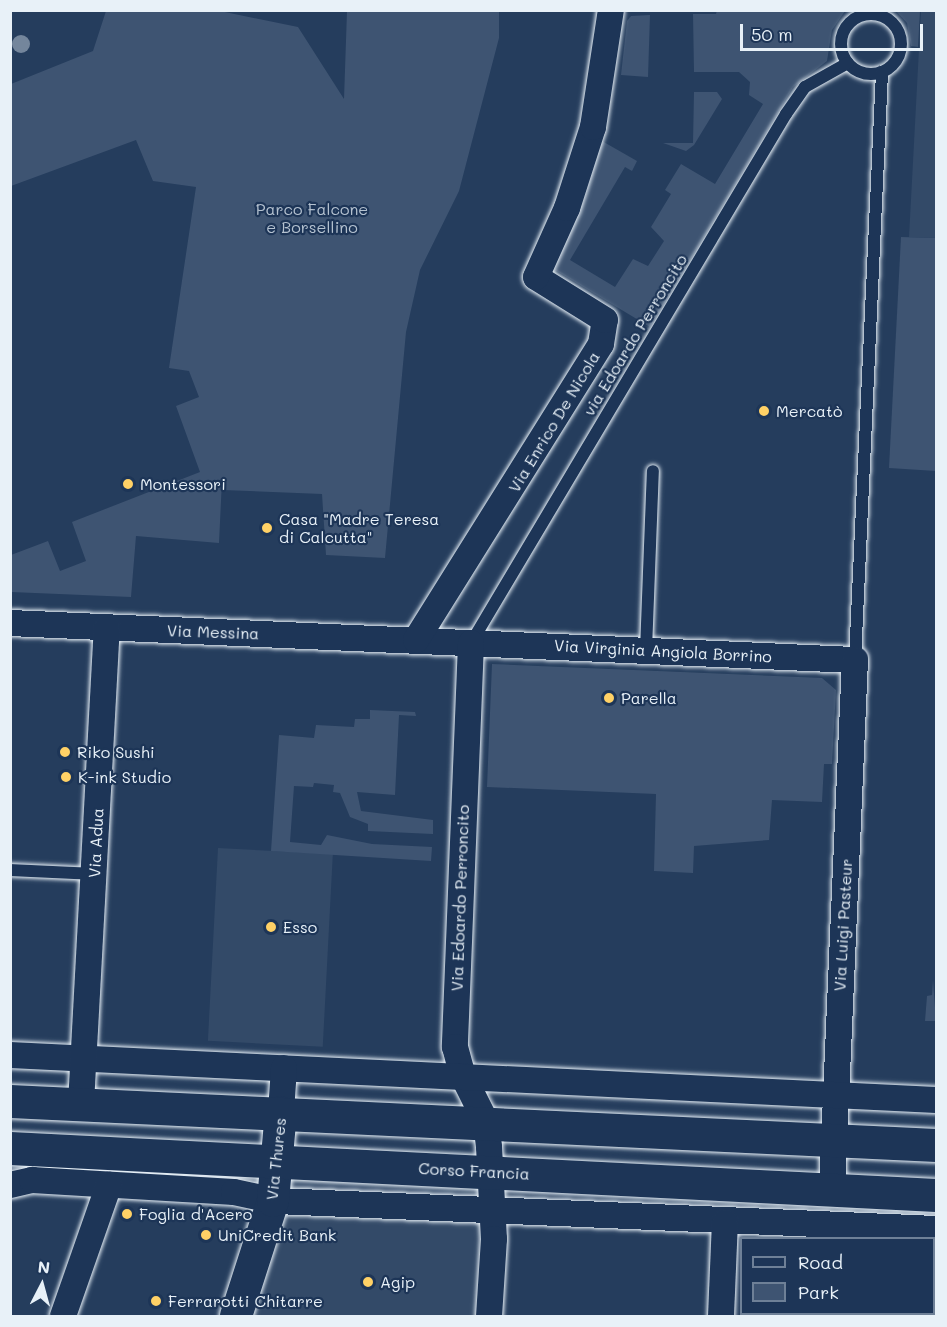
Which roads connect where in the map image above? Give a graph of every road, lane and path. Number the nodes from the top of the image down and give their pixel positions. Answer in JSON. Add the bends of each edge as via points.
{"nodes":[{"id":1,"x":611,"y":10,"type":"edge"},
{"id":2,"x":848,"y":63,"type":"junction"},
{"id":3,"x":882,"y":72,"type":"junction"},
{"id":4,"x":653,"y":471,"type":"dead end"},
{"id":5,"x":10,"y":622,"type":"edge"},
{"id":6,"x":107,"y":628,"type":"junction"},
{"id":7,"x":416,"y":640,"type":"junction"},
{"id":8,"x":471,"y":643,"type":"junction"},
{"id":9,"x":646,"y":650,"type":"junction"},
{"id":10,"x":855,"y":660,"type":"junction"},
{"id":11,"x":10,"y":870,"type":"edge"},
{"id":12,"x":95,"y":874,"type":"junction"},
{"id":13,"x":10,"y":1055,"type":"edge"},
{"id":14,"x":84,"y":1059,"type":"junction"},
{"id":15,"x":284,"y":1068,"type":"junction"},
{"id":16,"x":463,"y":1076,"type":"junction"},
{"id":17,"x":835,"y":1095,"type":"junction"},
{"id":18,"x":936,"y":1100,"type":"edge"},
{"id":19,"x":10,"y":1101,"type":"edge"},
{"id":20,"x":81,"y":1104,"type":"junction"},
{"id":21,"x":281,"y":1112,"type":"junction"},
{"id":22,"x":834,"y":1139,"type":"junction"},
{"id":23,"x":936,"y":1145,"type":"edge"},
{"id":24,"x":489,"y":1147,"type":"junction"},
{"id":25,"x":10,"y":1148,"type":"edge"},
{"id":26,"x":278,"y":1160,"type":"junction"},
{"id":27,"x":10,"y":1185,"type":"edge"},
{"id":28,"x":109,"y":1185,"type":"junction"},
{"id":29,"x":832,"y":1189,"type":"junction"},
{"id":30,"x":936,"y":1195,"type":"edge"},
{"id":31,"x":273,"y":1201,"type":"junction"},
{"id":32,"x":494,"y":1211,"type":"junction"},
{"id":33,"x":725,"y":1222,"type":"junction"},
{"id":34,"x":936,"y":1229,"type":"edge"},
{"id":35,"x":63,"y":1317,"type":"edge"},
{"id":36,"x":236,"y":1317,"type":"edge"},
{"id":37,"x":489,"y":1317,"type":"edge"},
{"id":38,"x":721,"y":1317,"type":"edge"}],
"edges":[{"from":1,"to":7,"type":"street","name":"Via Enrico De Nicola","via":[[593,127],[567,207],[536,276],[605,320],[602,345]]},
{"from":2,"to":3,"type":"lane","via":[[863,73]]},
{"from":2,"to":3,"type":"lane","via":[[841,45],[847,25],[855,18],[875,13],[893,22],[902,40],[897,60]]},
{"from":2,"to":8,"type":"lane","name":"via Edoardo Perroncito","via":[[805,87],[786,114]]},
{"from":3,"to":10,"type":"lane"},
{"from":4,"to":9,"type":"lane"},
{"from":5,"to":6,"type":"street","name":"Via Messina"},
{"from":6,"to":7,"type":"street","name":"Via Messina"},
{"from":6,"to":12,"type":"street","name":"Via Adua"},
{"from":7,"to":8,"type":"street","name":"Via Messina"},
{"from":8,"to":9,"type":"street","name":"Via Virginia Angiola Borrino"},
{"from":8,"to":16,"type":"street","name":"Via Edoardo Perroncito","via":[[455,1047]]},
{"from":9,"to":10,"type":"street","name":"Via Virginia Angiola Borrino"},
{"from":10,"to":17,"type":"street","name":"Via Luigi Pasteur"},
{"from":11,"to":12,"type":"lane"},
{"from":12,"to":14,"type":"street","name":"Via Adua"},
{"from":13,"to":14,"type":"street"},
{"from":14,"to":15,"type":"street"},
{"from":14,"to":20,"type":"street","name":"Via Adua"},
{"from":15,"to":16,"type":"street"},
{"from":15,"to":21,"type":"street","name":"Via Thures"},
{"from":16,"to":17,"type":"street"},
{"from":16,"to":24,"type":"street","name":"Via Edoardo Perroncito"},
{"from":17,"to":18,"type":"street"},
{"from":17,"to":22,"type":"street","name":"Via Luigi Pasteur"},
{"from":19,"to":20,"type":"main road","name":"Corso Francia"},
{"from":20,"to":21,"type":"main road","name":"Corso Francia"},
{"from":21,"to":24,"type":"main road","name":"Corso Francia"},
{"from":21,"to":26,"type":"street","name":"Via Thures"},
{"from":22,"to":23,"type":"main road","name":"Corso Francia"},
{"from":22,"to":24,"type":"main road","name":"Corso Francia"},
{"from":22,"to":29,"type":"street","name":"Via Luigi Pasteur"},
{"from":24,"to":26,"type":"main road","name":"Corso Francia"},
{"from":24,"to":29,"type":"main road","name":"Corso Francia"},
{"from":24,"to":32,"type":"street"},
{"from":25,"to":26,"type":"main road","name":"Corso Francia"},
{"from":26,"to":31,"type":"street","name":"Via Thures"},
{"from":27,"to":28,"type":"street","via":[[32,1180]]},
{"from":28,"to":31,"type":"street","via":[[234,1192]]},
{"from":28,"to":35,"type":"street"},
{"from":29,"to":30,"type":"main road","name":"Corso Francia"},
{"from":31,"to":32,"type":"street"},
{"from":31,"to":36,"type":"street","name":"Via Thures"},
{"from":32,"to":33,"type":"street"},
{"from":32,"to":37,"type":"street"},
{"from":33,"to":34,"type":"street"},
{"from":33,"to":38,"type":"street"}]}
